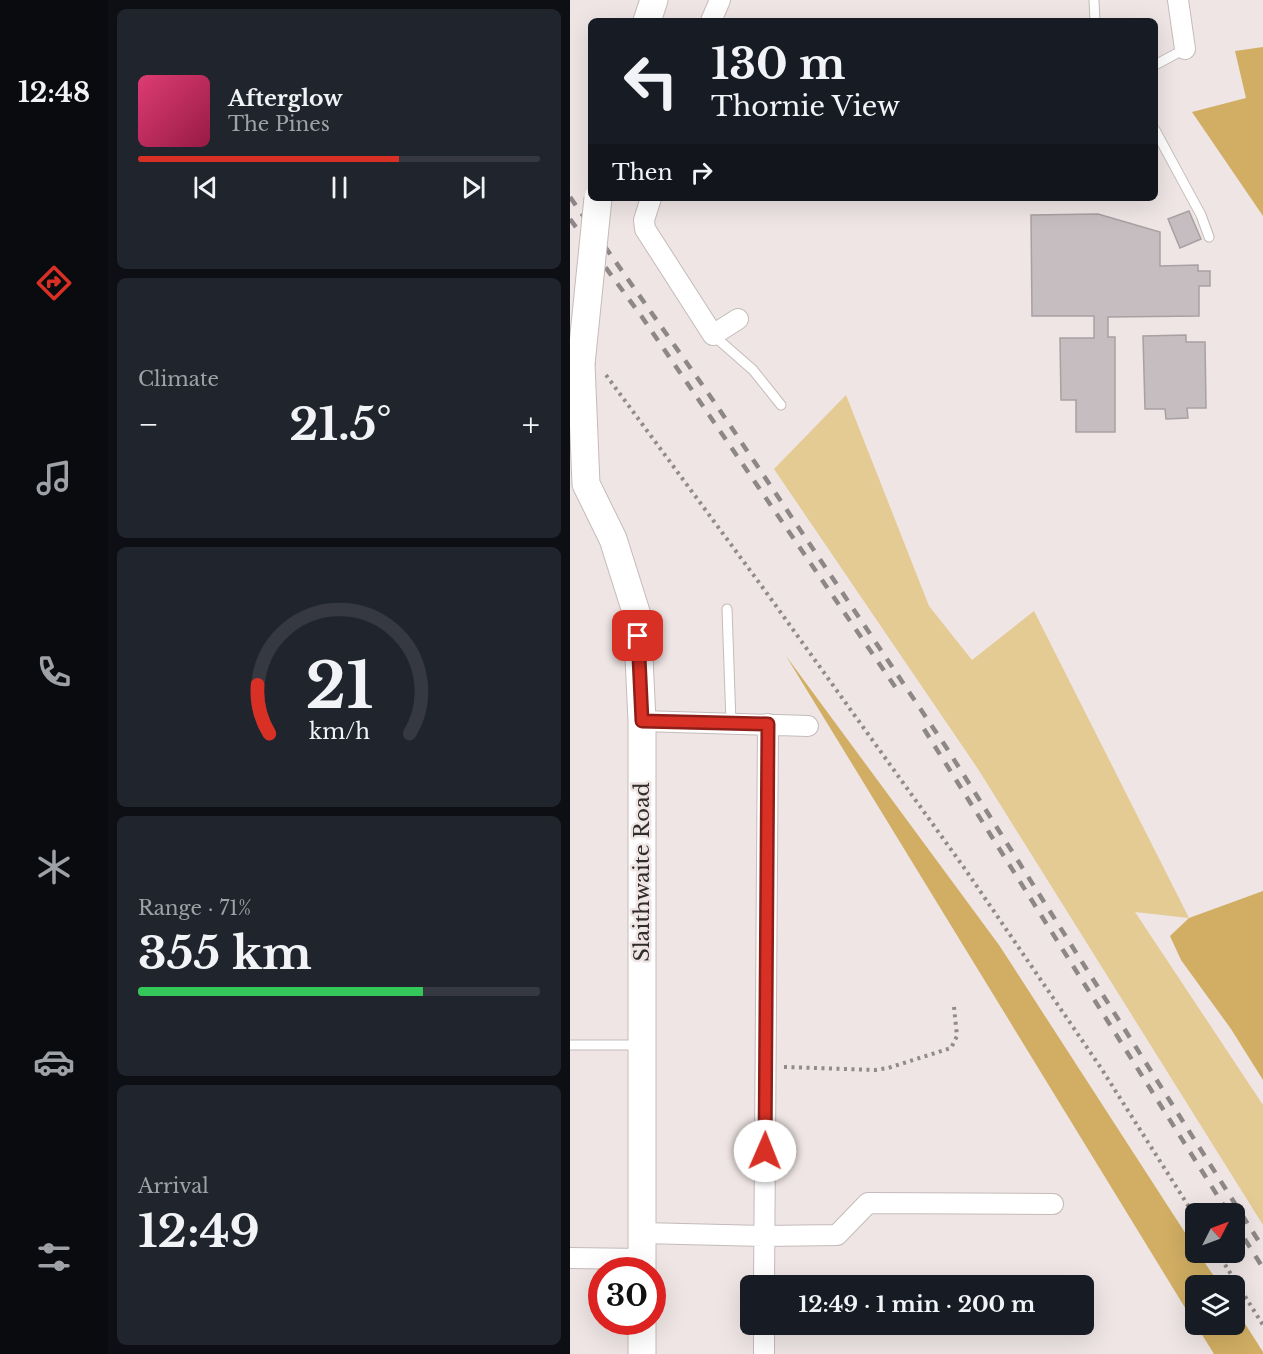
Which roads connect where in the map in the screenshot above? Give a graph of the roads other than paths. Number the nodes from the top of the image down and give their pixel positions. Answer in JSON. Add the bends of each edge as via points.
{"nodes":[{"id":1,"x":654,"y":0,"type":"edge"},
{"id":2,"x":720,"y":0,"type":"edge"},
{"id":3,"x":1094,"y":0,"type":"edge"},
{"id":4,"x":1178,"y":0,"type":"edge"},
{"id":5,"x":648,"y":18,"type":"edge"},
{"id":6,"x":712,"y":18,"type":"edge"},
{"id":7,"x":1095,"y":18,"type":"edge"},
{"id":8,"x":1185,"y":49,"type":"joint"},
{"id":9,"x":1158,"y":63,"type":"edge"},
{"id":10,"x":1158,"y":136,"type":"edge"},
{"id":11,"x":598,"y":201,"type":"edge"},
{"id":12,"x":650,"y":201,"type":"edge"},
{"id":13,"x":1209,"y":237,"type":"dead end"},
{"id":14,"x":738,"y":319,"type":"dead end"},
{"id":15,"x":713,"y":335,"type":"junction"},
{"id":16,"x":781,"y":405,"type":"dead end"},
{"id":17,"x":578,"y":487,"type":"edge"},
{"id":18,"x":727,"y":609,"type":"dead end"},
{"id":19,"x":642,"y":721,"type":"junction"},
{"id":20,"x":730,"y":723,"type":"junction"},
{"id":21,"x":768,"y":724,"type":"junction"},
{"id":22,"x":808,"y":726,"type":"dead end"},
{"id":23,"x":570,"y":1045,"type":"edge"},
{"id":24,"x":642,"y":1045,"type":"junction"},
{"id":25,"x":1053,"y":1204,"type":"dead end"},
{"id":26,"x":765,"y":1236,"type":"junction"},
{"id":27,"x":642,"y":1254,"type":"edge"},
{"id":28,"x":570,"y":1258,"type":"edge"},
{"id":29,"x":764,"y":1275,"type":"edge"},
{"id":30,"x":642,"y":1335,"type":"edge"},
{"id":31,"x":764,"y":1335,"type":"edge"},
{"id":32,"x":642,"y":1354,"type":"edge"},
{"id":33,"x":764,"y":1354,"type":"edge"}],
"edges":[{"from":1,"to":5,"type":"main road"},
{"from":2,"to":6,"type":"street"},
{"from":3,"to":7,"type":"lane"},
{"from":4,"to":8,"type":"street"},
{"from":8,"to":9,"type":"lane"},
{"from":10,"to":13,"type":"lane"},
{"from":11,"to":17,"type":"main road","bridge":true,"via":[[581,364]]},
{"from":12,"to":15,"type":"street","via":[[645,229]]},
{"from":14,"to":15,"type":"street"},
{"from":15,"to":16,"type":"lane","via":[[753,370]]},
{"from":17,"to":19,"type":"main road","name":"Slaithwaite Road","via":[[613,538],[637,615]]},
{"from":18,"to":20,"type":"lane"},
{"from":19,"to":20,"type":"street"},
{"from":19,"to":24,"type":"main road","name":"Slaithwaite Road"},
{"from":20,"to":21,"type":"street"},
{"from":21,"to":22,"type":"street"},
{"from":21,"to":26,"type":"street"},
{"from":23,"to":24,"type":"lane"},
{"from":24,"to":27,"type":"main road","name":"Slaithwaite Road"},
{"from":25,"to":26,"type":"street","via":[[868,1203],[837,1235]]},
{"from":26,"to":27,"type":"street"},
{"from":26,"to":29,"type":"street"},
{"from":27,"to":28,"type":"street"},
{"from":30,"to":32,"type":"main road"},
{"from":31,"to":33,"type":"street"}]}
